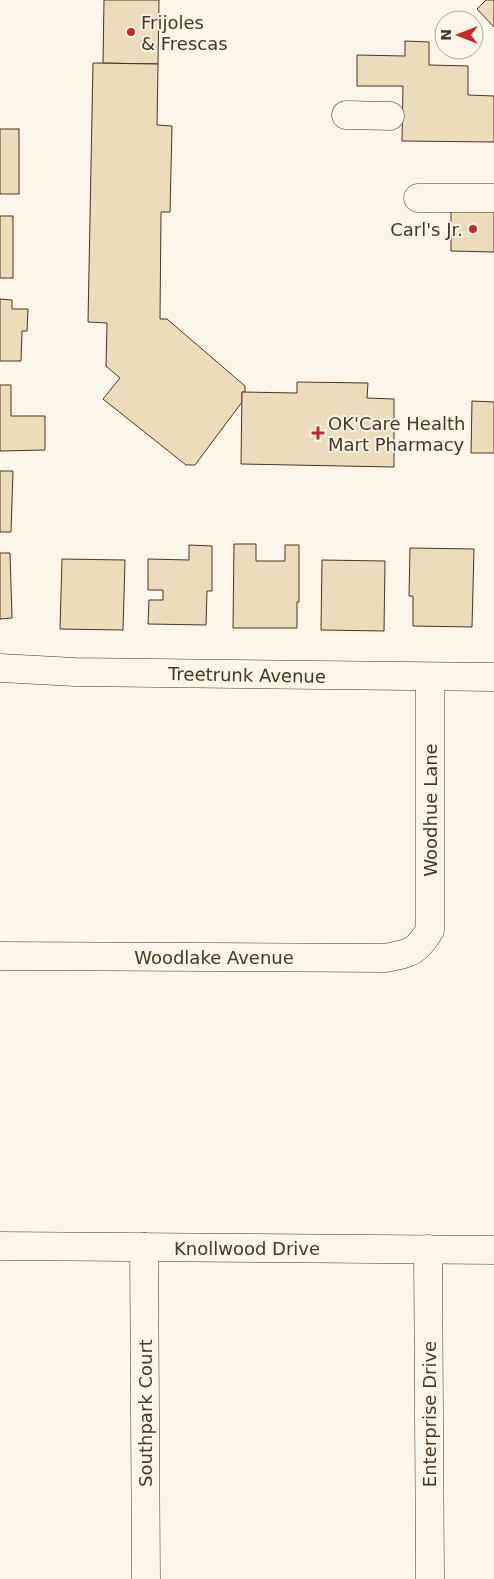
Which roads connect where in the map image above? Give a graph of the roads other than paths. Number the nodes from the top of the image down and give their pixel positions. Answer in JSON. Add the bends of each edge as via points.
{"nodes":[{"id":1,"x":346,"y":114,"type":"dead end"},
{"id":2,"x":390,"y":116,"type":"dead end"},
{"id":3,"x":418,"y":198,"type":"dead end"},
{"id":4,"x":494,"y":198,"type":"edge"},
{"id":5,"x":0,"y":668,"type":"edge"},
{"id":6,"x":430,"y":677,"type":"junction"},
{"id":7,"x":494,"y":677,"type":"edge"},
{"id":8,"x":423,"y":941,"type":"joint"},
{"id":9,"x":0,"y":956,"type":"edge"},
{"id":10,"x":0,"y":1246,"type":"edge"},
{"id":11,"x":144,"y":1247,"type":"junction"},
{"id":12,"x":428,"y":1249,"type":"junction"},
{"id":13,"x":494,"y":1250,"type":"edge"},
{"id":14,"x":146,"y":1579,"type":"edge"},
{"id":15,"x":430,"y":1579,"type":"edge"}],
"edges":[{"from":1,"to":2,"type":"street"},
{"from":3,"to":4,"type":"street"},
{"from":5,"to":6,"type":"street","name":"Treetrunk Avenue"},
{"from":6,"to":7,"type":"street","name":"Treetrunk Avenue"},
{"from":6,"to":8,"type":"street","name":"Woodhue Lane","via":[[430,930]]},
{"from":8,"to":9,"type":"street","name":"Woodlake Avenue","via":[[410,953],[385,958]]},
{"from":10,"to":11,"type":"street","name":"Knollwood Drive"},
{"from":11,"to":12,"type":"street","name":"Knollwood Drive"},
{"from":11,"to":14,"type":"street","name":"Southpark Court"},
{"from":12,"to":13,"type":"street","name":"Knollwood Drive"},
{"from":12,"to":15,"type":"street","name":"Enterprise Drive"}]}
